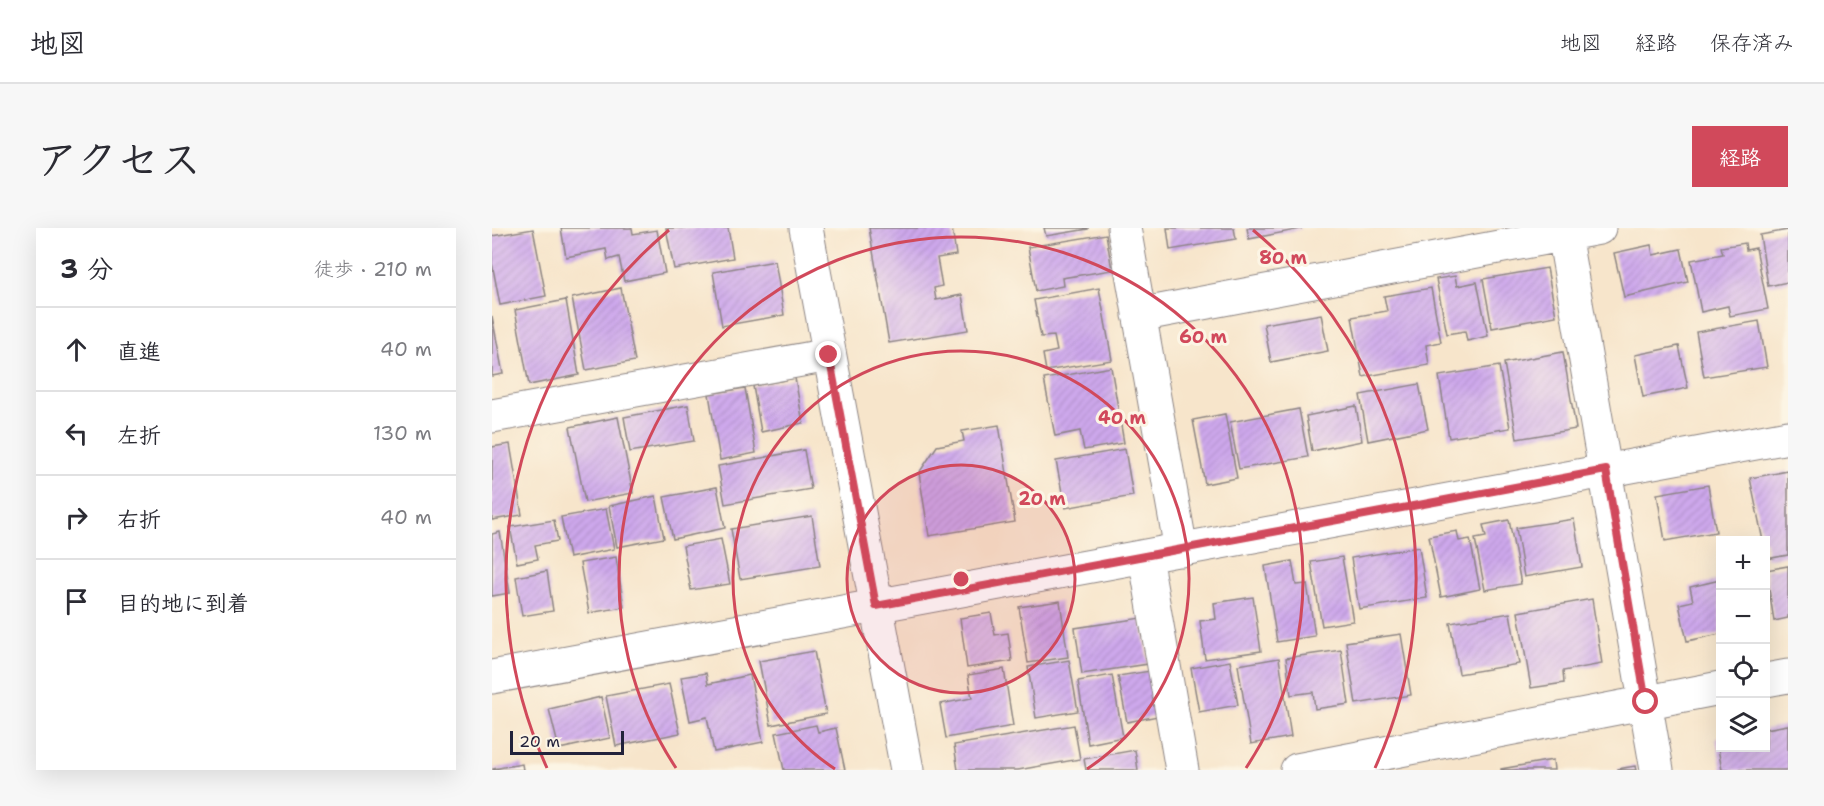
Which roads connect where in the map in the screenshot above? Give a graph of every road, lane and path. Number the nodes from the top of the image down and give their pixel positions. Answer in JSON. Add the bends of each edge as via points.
{"nodes":[{"id":1,"x":806,"y":228,"type":"edge"},
{"id":2,"x":1124,"y":228,"type":"edge"},
{"id":3,"x":1599,"y":228,"type":"edge"},
{"id":4,"x":1564,"y":231,"type":"edge"},
{"id":5,"x":1139,"y":315,"type":"junction"},
{"id":6,"x":829,"y":355,"type":"junction"},
{"id":7,"x":492,"y":416,"type":"edge"},
{"id":8,"x":1788,"y":437,"type":"edge"},
{"id":9,"x":1606,"y":470,"type":"junction"},
{"id":10,"x":1181,"y":550,"type":"junction"},
{"id":11,"x":1145,"y":556,"type":"junction"},
{"id":12,"x":876,"y":606,"type":"junction"},
{"id":13,"x":1788,"y":676,"type":"edge"},
{"id":14,"x":492,"y":677,"type":"edge"},
{"id":15,"x":1770,"y":679,"type":"edge"},
{"id":16,"x":1716,"y":689,"type":"edge"},
{"id":17,"x":1646,"y":702,"type":"junction"},
{"id":18,"x":907,"y":770,"type":"edge"},
{"id":19,"x":1182,"y":770,"type":"edge"},
{"id":20,"x":1297,"y":770,"type":"edge"},
{"id":21,"x":1657,"y":770,"type":"edge"}],
"edges":[{"from":1,"to":6,"type":"street"},
{"from":2,"to":5,"type":"street"},
{"from":3,"to":4,"type":"street"},
{"from":4,"to":5,"type":"street"},
{"from":4,"to":9,"type":"street"},
{"from":5,"to":10,"type":"street"},
{"from":6,"to":7,"type":"street"},
{"from":6,"to":12,"type":"street"},
{"from":8,"to":9,"type":"street"},
{"from":9,"to":10,"type":"street"},
{"from":9,"to":17,"type":"street"},
{"from":10,"to":11,"type":"street"},
{"from":11,"to":12,"type":"street"},
{"from":11,"to":19,"type":"street"},
{"from":12,"to":14,"type":"street"},
{"from":12,"to":18,"type":"street"},
{"from":13,"to":15,"type":"street"},
{"from":16,"to":17,"type":"street"},
{"from":17,"to":20,"type":"street"},
{"from":17,"to":21,"type":"street"}]}
